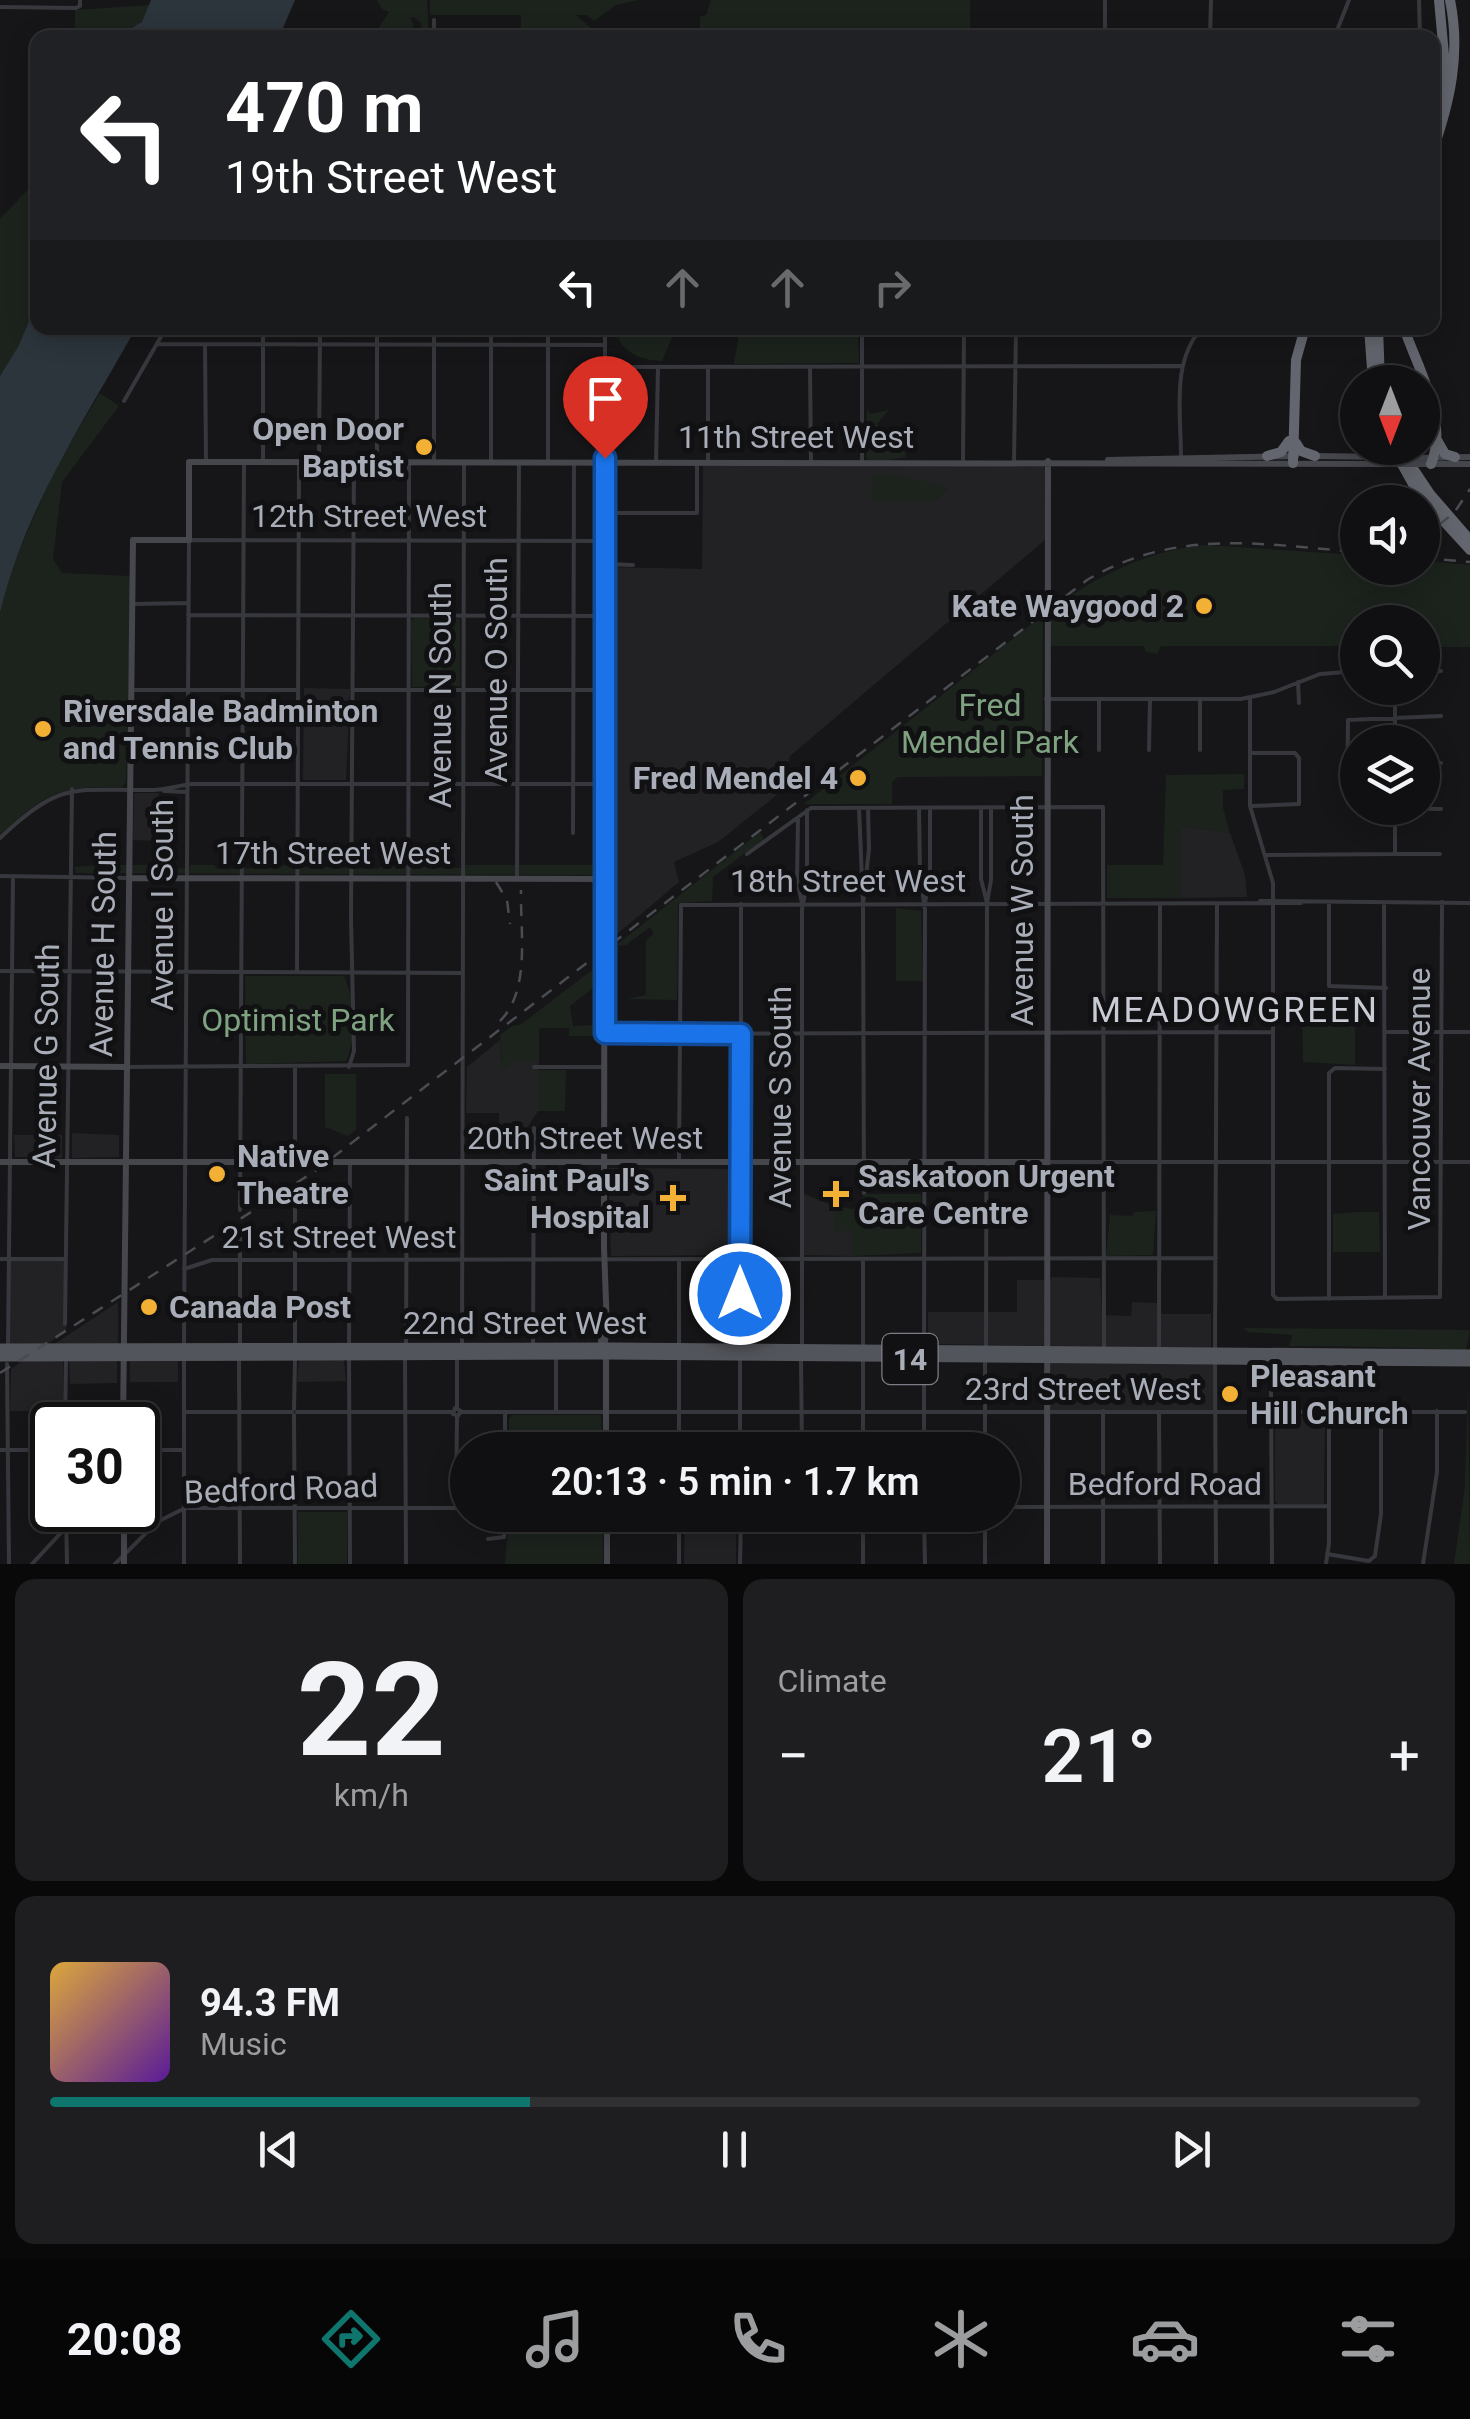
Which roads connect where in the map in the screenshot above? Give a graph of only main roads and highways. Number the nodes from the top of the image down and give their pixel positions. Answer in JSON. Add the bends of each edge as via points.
{"nodes":[{"id":1,"x":1439,"y":0,"type":"edge"},
{"id":2,"x":1450,"y":0,"type":"edge"},
{"id":3,"x":1440,"y":88,"type":"edge"},
{"id":4,"x":1440,"y":125,"type":"edge"},
{"id":5,"x":1296,"y":335,"type":"edge"},
{"id":6,"x":1304,"y":335,"type":"edge"},
{"id":7,"x":1367,"y":335,"type":"edge"},
{"id":8,"x":1378,"y":335,"type":"edge"},
{"id":9,"x":1406,"y":335,"type":"edge"},
{"id":10,"x":1373,"y":365,"type":"edge"},
{"id":11,"x":1376,"y":365,"type":"edge"},
{"id":12,"x":1417,"y":365,"type":"edge"},
{"id":13,"x":1292,"y":441,"type":"junction"},
{"id":14,"x":1440,"y":445,"type":"edge"},
{"id":15,"x":1340,"y":455,"type":"edge"},
{"id":16,"x":1267,"y":456,"type":"junction"},
{"id":17,"x":1315,"y":456,"type":"junction"},
{"id":18,"x":1340,"y":456,"type":"edge"},
{"id":19,"x":1455,"y":457,"type":"junction"},
{"id":20,"x":1293,"y":458,"type":"junction"},
{"id":21,"x":1440,"y":459,"type":"edge"},
{"id":22,"x":1181,"y":460,"type":"junction"},
{"id":23,"x":1470,"y":460,"type":"edge"},
{"id":24,"x":1048,"y":461,"type":"junction"},
{"id":25,"x":1440,"y":461,"type":"edge"},
{"id":26,"x":190,"y":462,"type":"joint"},
{"id":27,"x":605,"y":463,"type":"junction"},
{"id":28,"x":1401,"y":465,"type":"edge"},
{"id":29,"x":1404,"y":465,"type":"edge"},
{"id":30,"x":133,"y":540,"type":"joint"},
{"id":31,"x":189,"y":540,"type":"joint"},
{"id":32,"x":1470,"y":540,"type":"edge"},
{"id":33,"x":1470,"y":550,"type":"edge"},
{"id":34,"x":129,"y":878,"type":"junction"},
{"id":35,"x":606,"y":879,"type":"junction"},
{"id":36,"x":0,"y":1066,"type":"edge"},
{"id":37,"x":126,"y":1067,"type":"junction"},
{"id":38,"x":0,"y":1162,"type":"edge"},
{"id":39,"x":1047,"y":1162,"type":"junction"},
{"id":40,"x":125,"y":1164,"type":"junction"},
{"id":41,"x":604,"y":1164,"type":"junction"},
{"id":42,"x":459,"y":1351,"type":"junction"},
{"id":43,"x":605,"y":1351,"type":"junction"},
{"id":44,"x":123,"y":1352,"type":"junction"},
{"id":45,"x":1046,"y":1354,"type":"junction"},
{"id":46,"x":1470,"y":1354,"type":"edge"},
{"id":47,"x":6,"y":1355,"type":"edge"},
{"id":48,"x":1215,"y":1355,"type":"junction"},
{"id":49,"x":1470,"y":1362,"type":"edge"},
{"id":50,"x":123,"y":1402,"type":"edge"},
{"id":51,"x":606,"y":1432,"type":"edge"},
{"id":52,"x":124,"y":1532,"type":"edge"},
{"id":53,"x":606,"y":1532,"type":"edge"},
{"id":54,"x":124,"y":1564,"type":"edge"},
{"id":55,"x":607,"y":1564,"type":"edge"},
{"id":56,"x":1047,"y":1564,"type":"edge"}],
"edges":[{"from":1,"to":3,"type":"highway","via":[[1445,66]]},
{"from":2,"to":4,"type":"highway","via":[[1452,84]]},
{"from":5,"to":13,"type":"highway","via":[[1290,358]]},
{"from":6,"to":13,"type":"highway"},
{"from":7,"to":10,"type":"highway"},
{"from":8,"to":11,"type":"highway"},
{"from":9,"to":12,"type":"highway"},
{"from":13,"to":16,"type":"highway"},
{"from":13,"to":17,"type":"highway"},
{"from":13,"to":20,"type":"highway"},
{"from":14,"to":19,"type":"highway"},
{"from":15,"to":17,"type":"main road","name":"11th Street West"},
{"from":16,"to":20,"type":"main road","name":"11th Street West"},
{"from":16,"to":22,"type":"main road","name":"11th Street West"},
{"from":17,"to":20,"type":"main road","name":"11th Street West"},
{"from":18,"to":20,"type":"main road","name":"11th Street West"},
{"from":19,"to":21,"type":"main road","name":"11th Street West"},
{"from":19,"to":23,"type":"main road","name":"11th Street West"},
{"from":20,"to":22,"type":"main road","name":"11th Street West"},
{"from":22,"to":24,"type":"main road","name":"11th Street West"},
{"from":23,"to":25,"type":"main road","name":"11th Street West"},
{"from":24,"to":27,"type":"main road","name":"11th Street West"},
{"from":24,"to":39,"type":"main road","name":"Avenue W South"},
{"from":26,"to":27,"type":"main road","name":"11th Street West"},
{"from":26,"to":31,"type":"main road","name":"Avenue I South"},
{"from":27,"to":35,"type":"main road"},
{"from":28,"to":33,"type":"highway"},
{"from":29,"to":32,"type":"highway"},
{"from":30,"to":31,"type":"main road","name":"12th Street West"},
{"from":30,"to":34,"type":"main road","name":"Avenue H South"},
{"from":34,"to":35,"type":"main road","name":"17th Street West"},
{"from":34,"to":37,"type":"main road","name":"Avenue H South"},
{"from":35,"to":41,"type":"main road"},
{"from":36,"to":37,"type":"main road"},
{"from":37,"to":40,"type":"main road","name":"Avenue H South"},
{"from":38,"to":40,"type":"main road","name":"20th Street West"},
{"from":39,"to":41,"type":"main road","name":"20th Street West"},
{"from":39,"to":45,"type":"main road","name":"Avenue W South"},
{"from":40,"to":41,"type":"main road","name":"20th Street West"},
{"from":40,"to":44,"type":"main road","name":"Avenue H South"},
{"from":41,"to":43,"type":"main road"},
{"from":42,"to":43,"type":"main road","name":"22nd Street West","number":"14"},
{"from":42,"to":43,"type":"main road","name":"22nd Street West","number":"14"},
{"from":42,"to":44,"type":"main road","name":"22nd Street West","number":"14"},
{"from":43,"to":45,"type":"main road","name":"22nd Street West","number":"14"},
{"from":43,"to":51,"type":"main road"},
{"from":44,"to":47,"type":"main road","name":"22nd Street West","number":"14"},
{"from":44,"to":50,"type":"main road","name":"Avenue H South"},
{"from":45,"to":48,"type":"main road","name":"22nd Street West","number":"14"},
{"from":45,"to":48,"type":"main road","name":"22nd Street West","number":"14"},
{"from":45,"to":56,"type":"main road","name":"Avenue W South"},
{"from":46,"to":48,"type":"main road","name":"22nd Street West"},
{"from":48,"to":49,"type":"main road","name":"22nd Street West","number":"14"},
{"from":52,"to":54,"type":"main road"},
{"from":53,"to":55,"type":"main road"}]}
